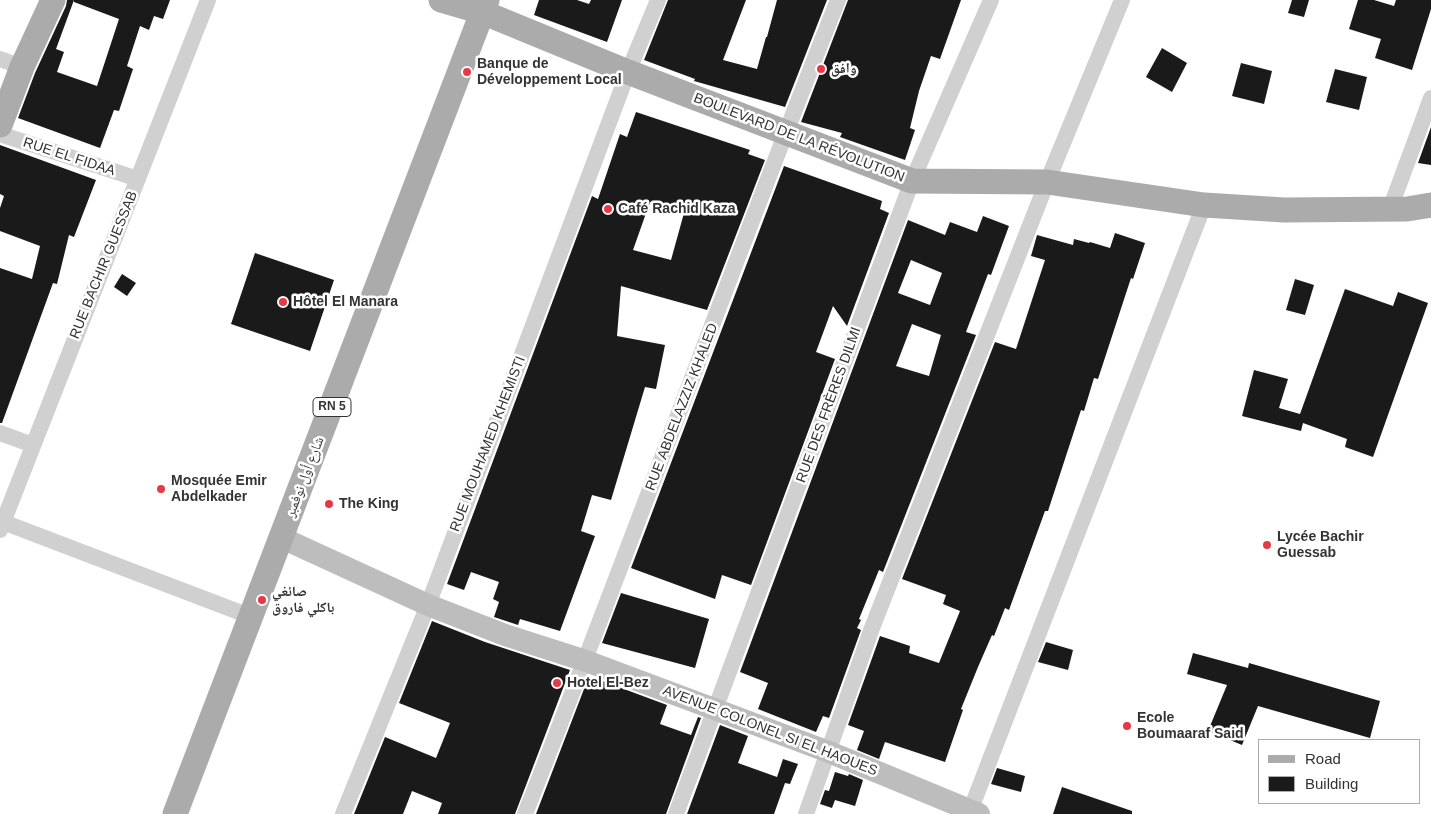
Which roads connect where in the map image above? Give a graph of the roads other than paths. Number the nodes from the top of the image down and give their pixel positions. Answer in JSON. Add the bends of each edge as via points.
{"nodes":[{"id":1,"x":53,"y":0,"type":"edge"},
{"id":2,"x":208,"y":0,"type":"edge"},
{"id":3,"x":441,"y":0,"type":"edge"},
{"id":4,"x":658,"y":0,"type":"edge"},
{"id":5,"x":838,"y":0,"type":"edge"},
{"id":6,"x":991,"y":0,"type":"edge"},
{"id":7,"x":1122,"y":0,"type":"edge"},
{"id":8,"x":485,"y":6,"type":"edge"},
{"id":9,"x":11,"y":63,"type":"edge"},
{"id":10,"x":628,"y":72,"type":"junction"},
{"id":11,"x":1431,"y":98,"type":"edge"},
{"id":12,"x":0,"y":124,"type":"edge"},
{"id":13,"x":785,"y":133,"type":"junction"},
{"id":14,"x":0,"y":134,"type":"edge"},
{"id":15,"x":138,"y":179,"type":"junction"},
{"id":16,"x":912,"y":181,"type":"junction"},
{"id":17,"x":1047,"y":182,"type":"junction"},
{"id":18,"x":1204,"y":205,"type":"junction"},
{"id":19,"x":1431,"y":205,"type":"edge"},
{"id":20,"x":1390,"y":209,"type":"junction"},
{"id":21,"x":0,"y":433,"type":"edge"},
{"id":22,"x":33,"y":445,"type":"junction"},
{"id":23,"x":2,"y":526,"type":"edge"},
{"id":24,"x":282,"y":538,"type":"junction"},
{"id":25,"x":428,"y":605,"type":"junction"},
{"id":26,"x":252,"y":617,"type":"junction"},
{"id":27,"x":586,"y":662,"type":"junction"},
{"id":28,"x":716,"y":710,"type":"junction"},
{"id":29,"x":829,"y":752,"type":"junction"},
{"id":30,"x":973,"y":813,"type":"edge"},
{"id":31,"x":175,"y":814,"type":"edge"},
{"id":32,"x":343,"y":814,"type":"edge"},
{"id":33,"x":525,"y":814,"type":"edge"},
{"id":34,"x":676,"y":814,"type":"edge"},
{"id":35,"x":806,"y":814,"type":"edge"}],
"edges":[{"from":1,"to":9,"type":"main road"},
{"from":2,"to":15,"type":"street","name":"RUE BACHIR GUESSAB"},
{"from":3,"to":8,"type":"main road","name":"BOULEVARD DE LA RÉVOLUTION"},
{"from":4,"to":10,"type":"street","name":"RUE MOUHAMED KHEMISTI"},
{"from":5,"to":13,"type":"street","name":"RUE ABDELAZZIZ KHALED"},
{"from":6,"to":16,"type":"street","name":"RUE DES FRÈRES DILMI"},
{"from":7,"to":17,"type":"street"},
{"from":8,"to":10,"type":"main road","name":"BOULEVARD DE LA RÉVOLUTION"},
{"from":8,"to":24,"type":"main road","name":"شارع أول نوفمبر","number":"RN 5"},
{"from":9,"to":12,"type":"main road"},
{"from":10,"to":13,"type":"main road","name":"BOULEVARD DE LA RÉVOLUTION"},
{"from":10,"to":25,"type":"street","name":"RUE MOUHAMED KHEMISTI"},
{"from":11,"to":20,"type":"street"},
{"from":13,"to":16,"type":"main road","name":"BOULEVARD DE LA RÉVOLUTION"},
{"from":13,"to":27,"type":"street","name":"RUE ABDELAZZIZ KHALED"},
{"from":14,"to":15,"type":"street","name":"RUE EL FIDAA"},
{"from":15,"to":22,"type":"street","name":"RUE BACHIR GUESSAB"},
{"from":16,"to":17,"type":"main road","name":"BOULEVARD DE LA RÉVOLUTION"},
{"from":16,"to":28,"type":"street","name":"RUE DES FRÈRES DILMI"},
{"from":17,"to":18,"type":"main road","name":"BOULEVARD DE LA RÉVOLUTION"},
{"from":17,"to":29,"type":"street","via":[[872,628]]},
{"from":18,"to":20,"type":"main road","name":"BOULEVARD DE LA RÉVOLUTION","via":[[1284,210]]},
{"from":18,"to":30,"type":"street"},
{"from":19,"to":20,"type":"main road","name":"BOULEVARD DE LA RÉVOLUTION"},
{"from":21,"to":22,"type":"street"},
{"from":22,"to":23,"type":"street","name":"RUE BACHIR GUESSAB"},
{"from":23,"to":26,"type":"street"},
{"from":24,"to":25,"type":"main road","name":"AVENUE COLONEL SI EL HAOUES"},
{"from":24,"to":26,"type":"main road","name":"شارع أول نوفمبر","number":"RN 5"},
{"from":25,"to":27,"type":"main road","name":"AVENUE COLONEL SI EL HAOUES"},
{"from":25,"to":32,"type":"street","name":"RUE MOUHAMED KHEMISTI"},
{"from":26,"to":31,"type":"main road","name":"شارع أول نوفمبر","number":"RN 5"},
{"from":27,"to":28,"type":"main road","name":"AVENUE COLONEL SI EL HAOUES"},
{"from":27,"to":33,"type":"street","name":"RUE ABDELAZZIZ KHALED"},
{"from":28,"to":29,"type":"main road","name":"AVENUE COLONEL SI EL HAOUES"},
{"from":28,"to":34,"type":"street","name":"RUE DES FRÈRES DILMI"},
{"from":29,"to":30,"type":"main road","name":"AVENUE COLONEL SI EL HAOUES"},
{"from":29,"to":35,"type":"street"}]}
